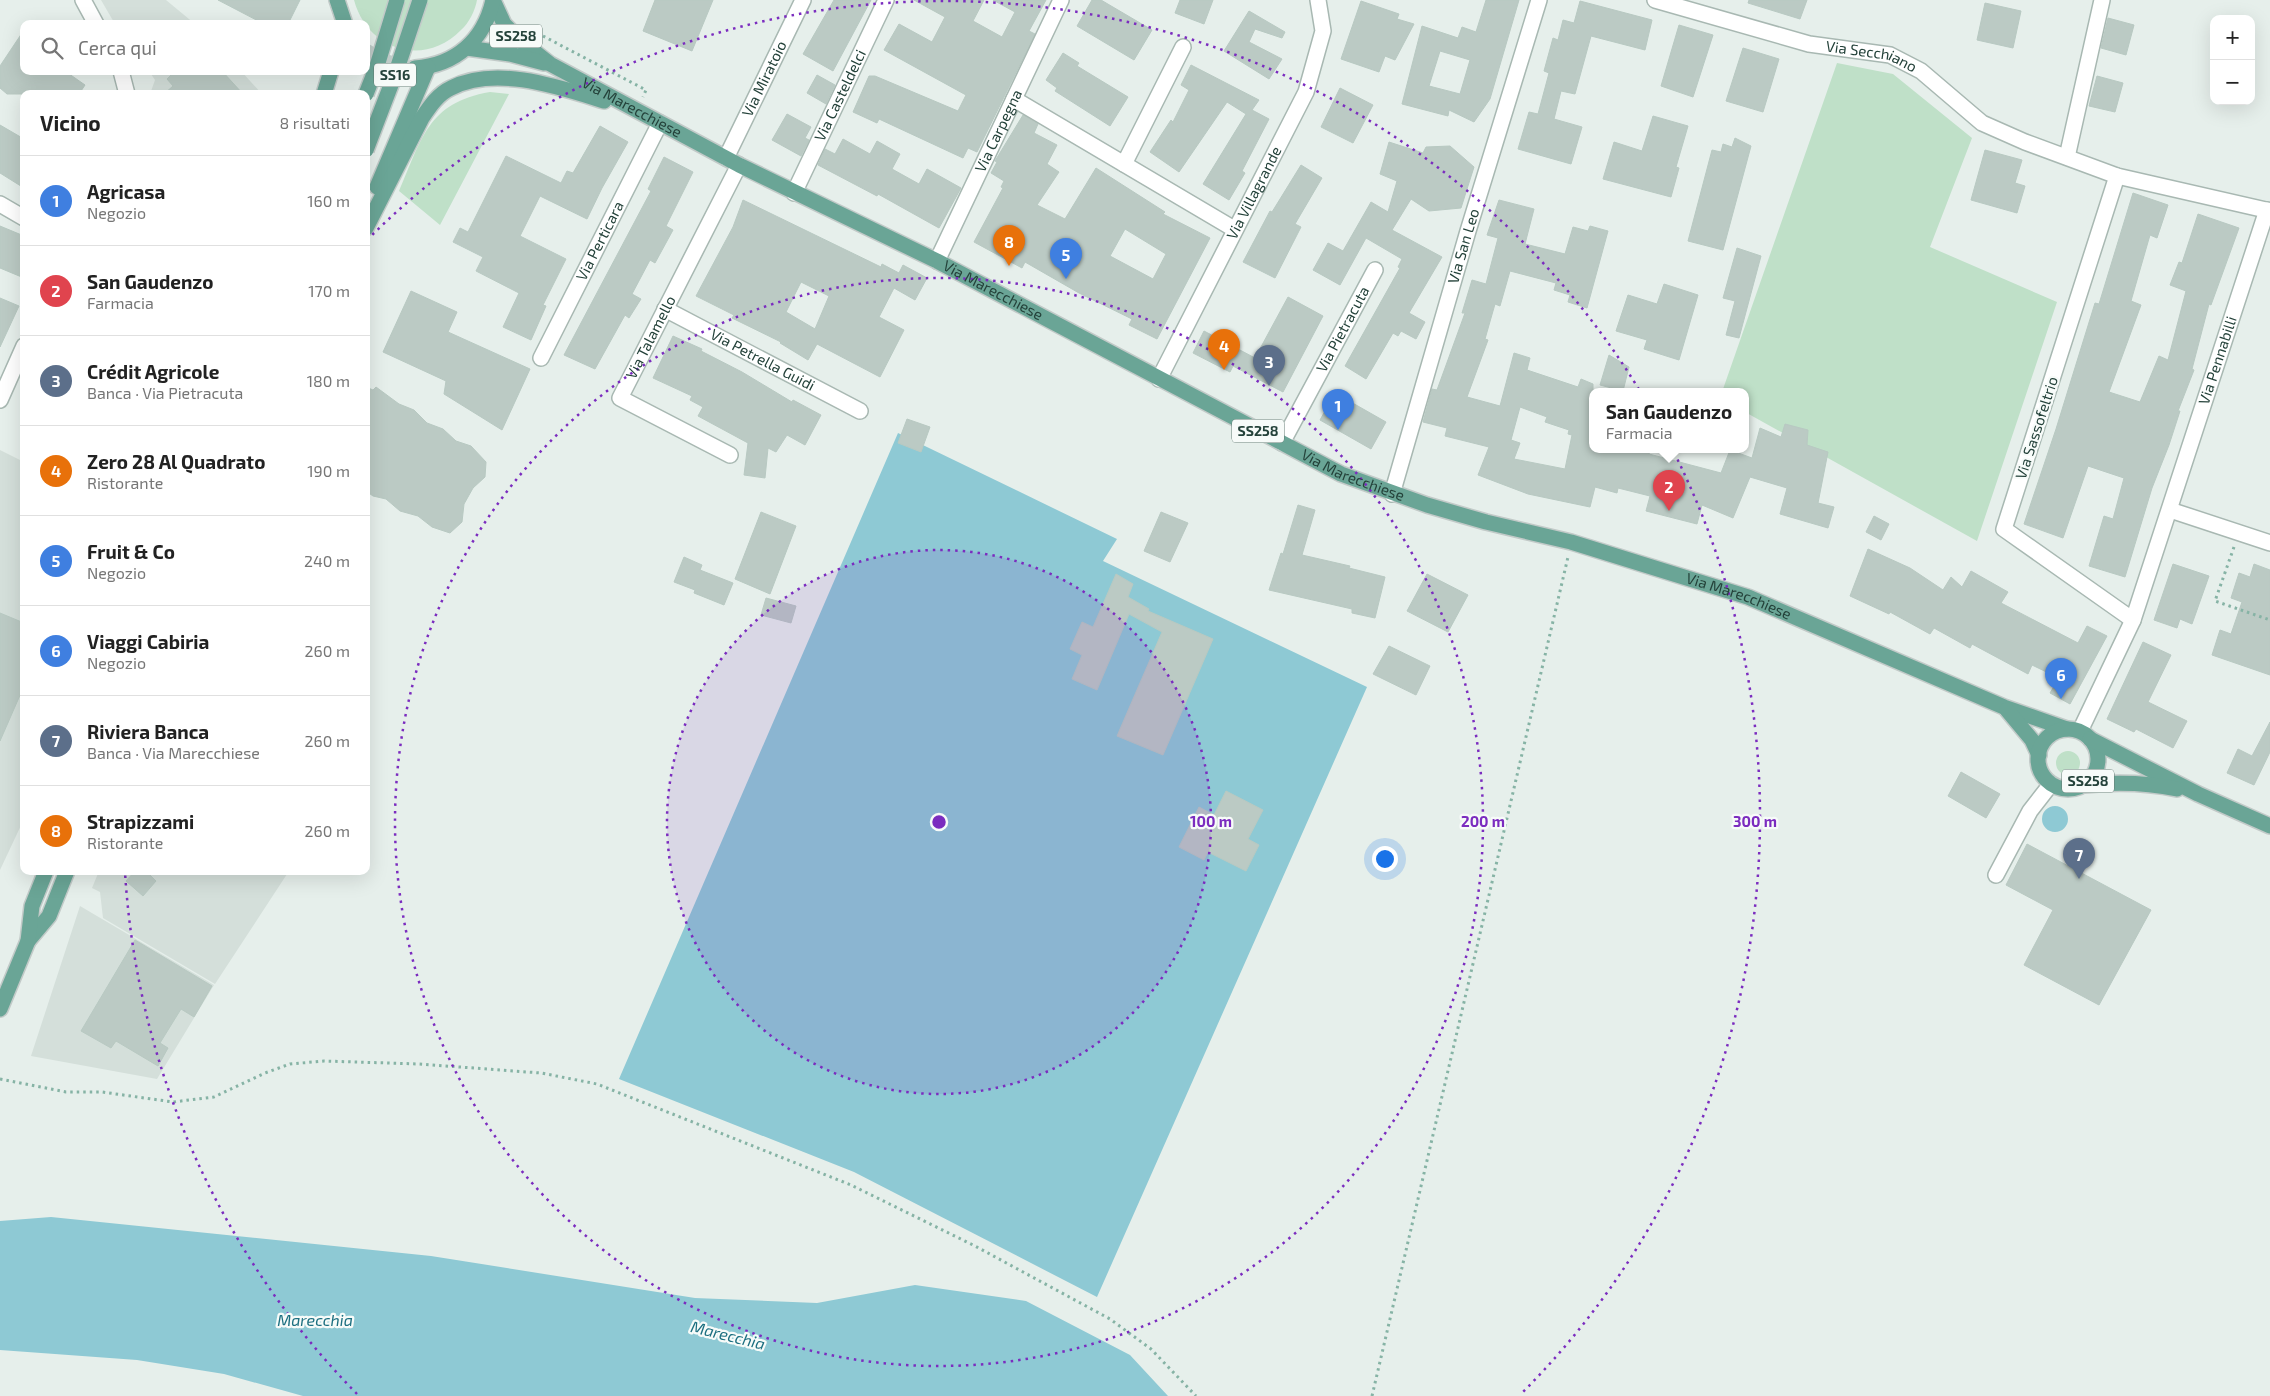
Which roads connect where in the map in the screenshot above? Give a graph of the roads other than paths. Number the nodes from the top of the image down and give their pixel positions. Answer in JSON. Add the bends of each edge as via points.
{"nodes":[{"id":1,"x":83,"y":0,"type":"edge"},
{"id":2,"x":337,"y":0,"type":"edge"},
{"id":3,"x":397,"y":0,"type":"edge"},
{"id":4,"x":420,"y":0,"type":"edge"},
{"id":5,"x":493,"y":0,"type":"edge"},
{"id":6,"x":802,"y":0,"type":"edge"},
{"id":7,"x":886,"y":0,"type":"edge"},
{"id":8,"x":1061,"y":0,"type":"edge"},
{"id":9,"x":1318,"y":0,"type":"edge"},
{"id":10,"x":1539,"y":0,"type":"edge"},
{"id":11,"x":1655,"y":0,"type":"edge"},
{"id":12,"x":2102,"y":0,"type":"edge"},
{"id":13,"x":94,"y":20,"type":"edge"},
{"id":14,"x":342,"y":20,"type":"edge"},
{"id":15,"x":1182,"y":47,"type":"dead end"},
{"id":16,"x":467,"y":48,"type":"junction"},
{"id":17,"x":550,"y":64,"type":"junction"},
{"id":18,"x":122,"y":75,"type":"edge"},
{"id":19,"x":329,"y":75,"type":"edge"},
{"id":20,"x":126,"y":90,"type":"edge"},
{"id":21,"x":325,"y":90,"type":"edge"},
{"id":22,"x":368,"y":90,"type":"edge"},
{"id":23,"x":1014,"y":99,"type":"junction"},
{"id":24,"x":636,"y":111,"type":"junction"},
{"id":25,"x":660,"y":123,"type":"junction"},
{"id":26,"x":370,"y":139,"type":"edge"},
{"id":27,"x":2067,"y":157,"type":"junction"},
{"id":28,"x":726,"y":158,"type":"junction"},
{"id":29,"x":1124,"y":164,"type":"junction"},
{"id":30,"x":739,"y":165,"type":"junction"},
{"id":31,"x":2117,"y":176,"type":"junction"},
{"id":32,"x":794,"y":193,"type":"junction"},
{"id":33,"x":0,"y":204,"type":"edge"},
{"id":34,"x":370,"y":204,"type":"edge"},
{"id":35,"x":2269,"y":211,"type":"edge"},
{"id":36,"x":20,"y":216,"type":"edge"},
{"id":37,"x":370,"y":220,"type":"edge"},
{"id":38,"x":1234,"y":229,"type":"junction"},
{"id":39,"x":937,"y":261,"type":"junction"},
{"id":40,"x":1375,"y":270,"type":"dead end"},
{"id":41,"x":665,"y":309,"type":"junction"},
{"id":42,"x":20,"y":352,"type":"edge"},
{"id":43,"x":541,"y":358,"type":"dead end"},
{"id":44,"x":5,"y":374,"type":"edge"},
{"id":45,"x":1159,"y":379,"type":"junction"},
{"id":46,"x":0,"y":400,"type":"edge"},
{"id":47,"x":860,"y":411,"type":"dead end"},
{"id":48,"x":1282,"y":443,"type":"junction"},
{"id":49,"x":730,"y":455,"type":"dead end"},
{"id":50,"x":1392,"y":494,"type":"junction"},
{"id":51,"x":2170,"y":510,"type":"junction"},
{"id":52,"x":2270,"y":543,"type":"edge"},
{"id":53,"x":2133,"y":620,"type":"junction"},
{"id":54,"x":2004,"y":707,"type":"junction"},
{"id":55,"x":2079,"y":733,"type":"junction"},
{"id":56,"x":2038,"y":755,"type":"junction"},
{"id":57,"x":2051,"y":784,"type":"junction"},
{"id":58,"x":2084,"y":785,"type":"junction"},
{"id":59,"x":2198,"y":794,"type":"junction"},
{"id":60,"x":2270,"y":826,"type":"edge"},
{"id":61,"x":44,"y":875,"type":"edge"},
{"id":62,"x":65,"y":875,"type":"edge"},
{"id":63,"x":1996,"y":875,"type":"dead end"},
{"id":64,"x":28,"y":941,"type":"junction"},
{"id":65,"x":0,"y":1009,"type":"edge"}],
"edges":[{"from":1,"to":13,"type":"street"},
{"from":2,"to":14,"type":"main road"},
{"from":3,"to":22,"type":"main road","number":"SS16","bridge":true},
{"from":4,"to":26,"type":"main road","number":"SS16","bridge":true},
{"from":5,"to":16,"type":"main road","via":[[485,24]]},
{"from":5,"to":17,"type":"main road","name":"Via Marecchiese","number":"SS258","via":[[504,24]]},
{"from":6,"to":28,"type":"street","name":"Via Miratoio"},
{"from":7,"to":32,"type":"street","name":"Via Casteldelci"},
{"from":8,"to":23,"type":"street","name":"Via Carpegna"},
{"from":9,"to":38,"type":"street","name":"Via Villagrande","via":[[1323,31],[1306,92]]},
{"from":10,"to":50,"type":"street","name":"Via San Leo"},
{"from":11,"to":27,"type":"street","name":"Via Secchiano","via":[[1809,44],[1890,55],[1922,71],[1982,123]]},
{"from":12,"to":27,"type":"street"},
{"from":15,"to":29,"type":"street"},
{"from":16,"to":17,"type":"main road","name":"Via Marecchiese","number":"SS258"},
{"from":16,"to":34,"type":"main road","via":[[448,60],[422,67]]},
{"from":17,"to":24,"type":"main road","name":"Via Marecchiese","number":"SS258"},
{"from":18,"to":20,"type":"street"},
{"from":19,"to":21,"type":"main road"},
{"from":23,"to":29,"type":"street"},
{"from":23,"to":39,"type":"street","name":"Via Carpegna"},
{"from":24,"to":25,"type":"main road","name":"Via Marecchiese","number":"SS258"},
{"from":24,"to":37,"type":"main road","via":[[553,86],[516,79],[475,80],[451,88],[433,101],[422,118]]},
{"from":25,"to":28,"type":"main road","name":"Via Marecchiese","number":"SS258"},
{"from":25,"to":43,"type":"street","name":"Via Perticara"},
{"from":27,"to":31,"type":"street","name":"Via Secchiano"},
{"from":28,"to":30,"type":"main road","name":"Via Marecchiese","number":"SS258"},
{"from":29,"to":38,"type":"street"},
{"from":30,"to":32,"type":"main road","name":"Via Marecchiese","number":"SS258"},
{"from":30,"to":41,"type":"street","name":"Via Talamello"},
{"from":31,"to":35,"type":"street","name":"Via Secchiano"},
{"from":31,"to":53,"type":"street","name":"Via Sassofeltrio","via":[[2004,529]]},
{"from":32,"to":39,"type":"main road","name":"Via Marecchiese","number":"SS258"},
{"from":33,"to":36,"type":"street"},
{"from":35,"to":51,"type":"street","name":"Via Pennabilli"},
{"from":38,"to":45,"type":"street","name":"Via Villagrande"},
{"from":39,"to":45,"type":"main road","name":"Via Marecchiese","number":"SS258"},
{"from":40,"to":48,"type":"street","name":"Via Pietracuta"},
{"from":41,"to":47,"type":"street","name":"Via Petrella Guidi"},
{"from":41,"to":49,"type":"street","name":"Via Talamello","via":[[620,398]]},
{"from":42,"to":44,"type":"street"},
{"from":44,"to":46,"type":"street"},
{"from":45,"to":48,"type":"main road","name":"Via Marecchiese","number":"SS258"},
{"from":48,"to":50,"type":"main road","name":"Via Marecchiese","number":"SS258","via":[[1342,474]]},
{"from":50,"to":54,"type":"main road","name":"Via Marecchiese","number":"SS258","via":[[1486,522],[1572,542],[1748,597]]},
{"from":51,"to":52,"type":"street"},
{"from":51,"to":53,"type":"street","name":"Via Pennabilli"},
{"from":53,"to":55,"type":"street","name":"Via Pennabilli"},
{"from":54,"to":55,"type":"main road","name":"Via Marecchiese","number":"SS258"},
{"from":54,"to":56,"type":"main road","name":"Via Marecchiese","number":"SS258","via":[[2027,733]]},
{"from":55,"to":56,"type":"main road","via":[[2057,732],[2048,737]]},
{"from":55,"to":58,"type":"main road","number":"SS258","via":[[2095,746],[2098,763]]},
{"from":55,"to":59,"type":"main road","name":"Via Marecchiese","number":"SS258"},
{"from":56,"to":57,"type":"main road","name":"Via Marecchiese","number":"SS258","via":[[2041,771]]},
{"from":57,"to":58,"type":"main road","name":"Via Marecchiese","number":"SS258","via":[[2068,789]]},
{"from":57,"to":63,"type":"street","via":[[2030,811]]},
{"from":58,"to":59,"type":"main road","name":"Via Marecchiese","number":"SS258","via":[[2116,782],[2150,784]]},
{"from":59,"to":60,"type":"main road","name":"Via Marecchiese","number":"SS258"},
{"from":61,"to":64,"type":"main road","via":[[32,906]]},
{"from":62,"to":64,"type":"main road","via":[[49,916]]},
{"from":64,"to":65,"type":"main road"}]}
